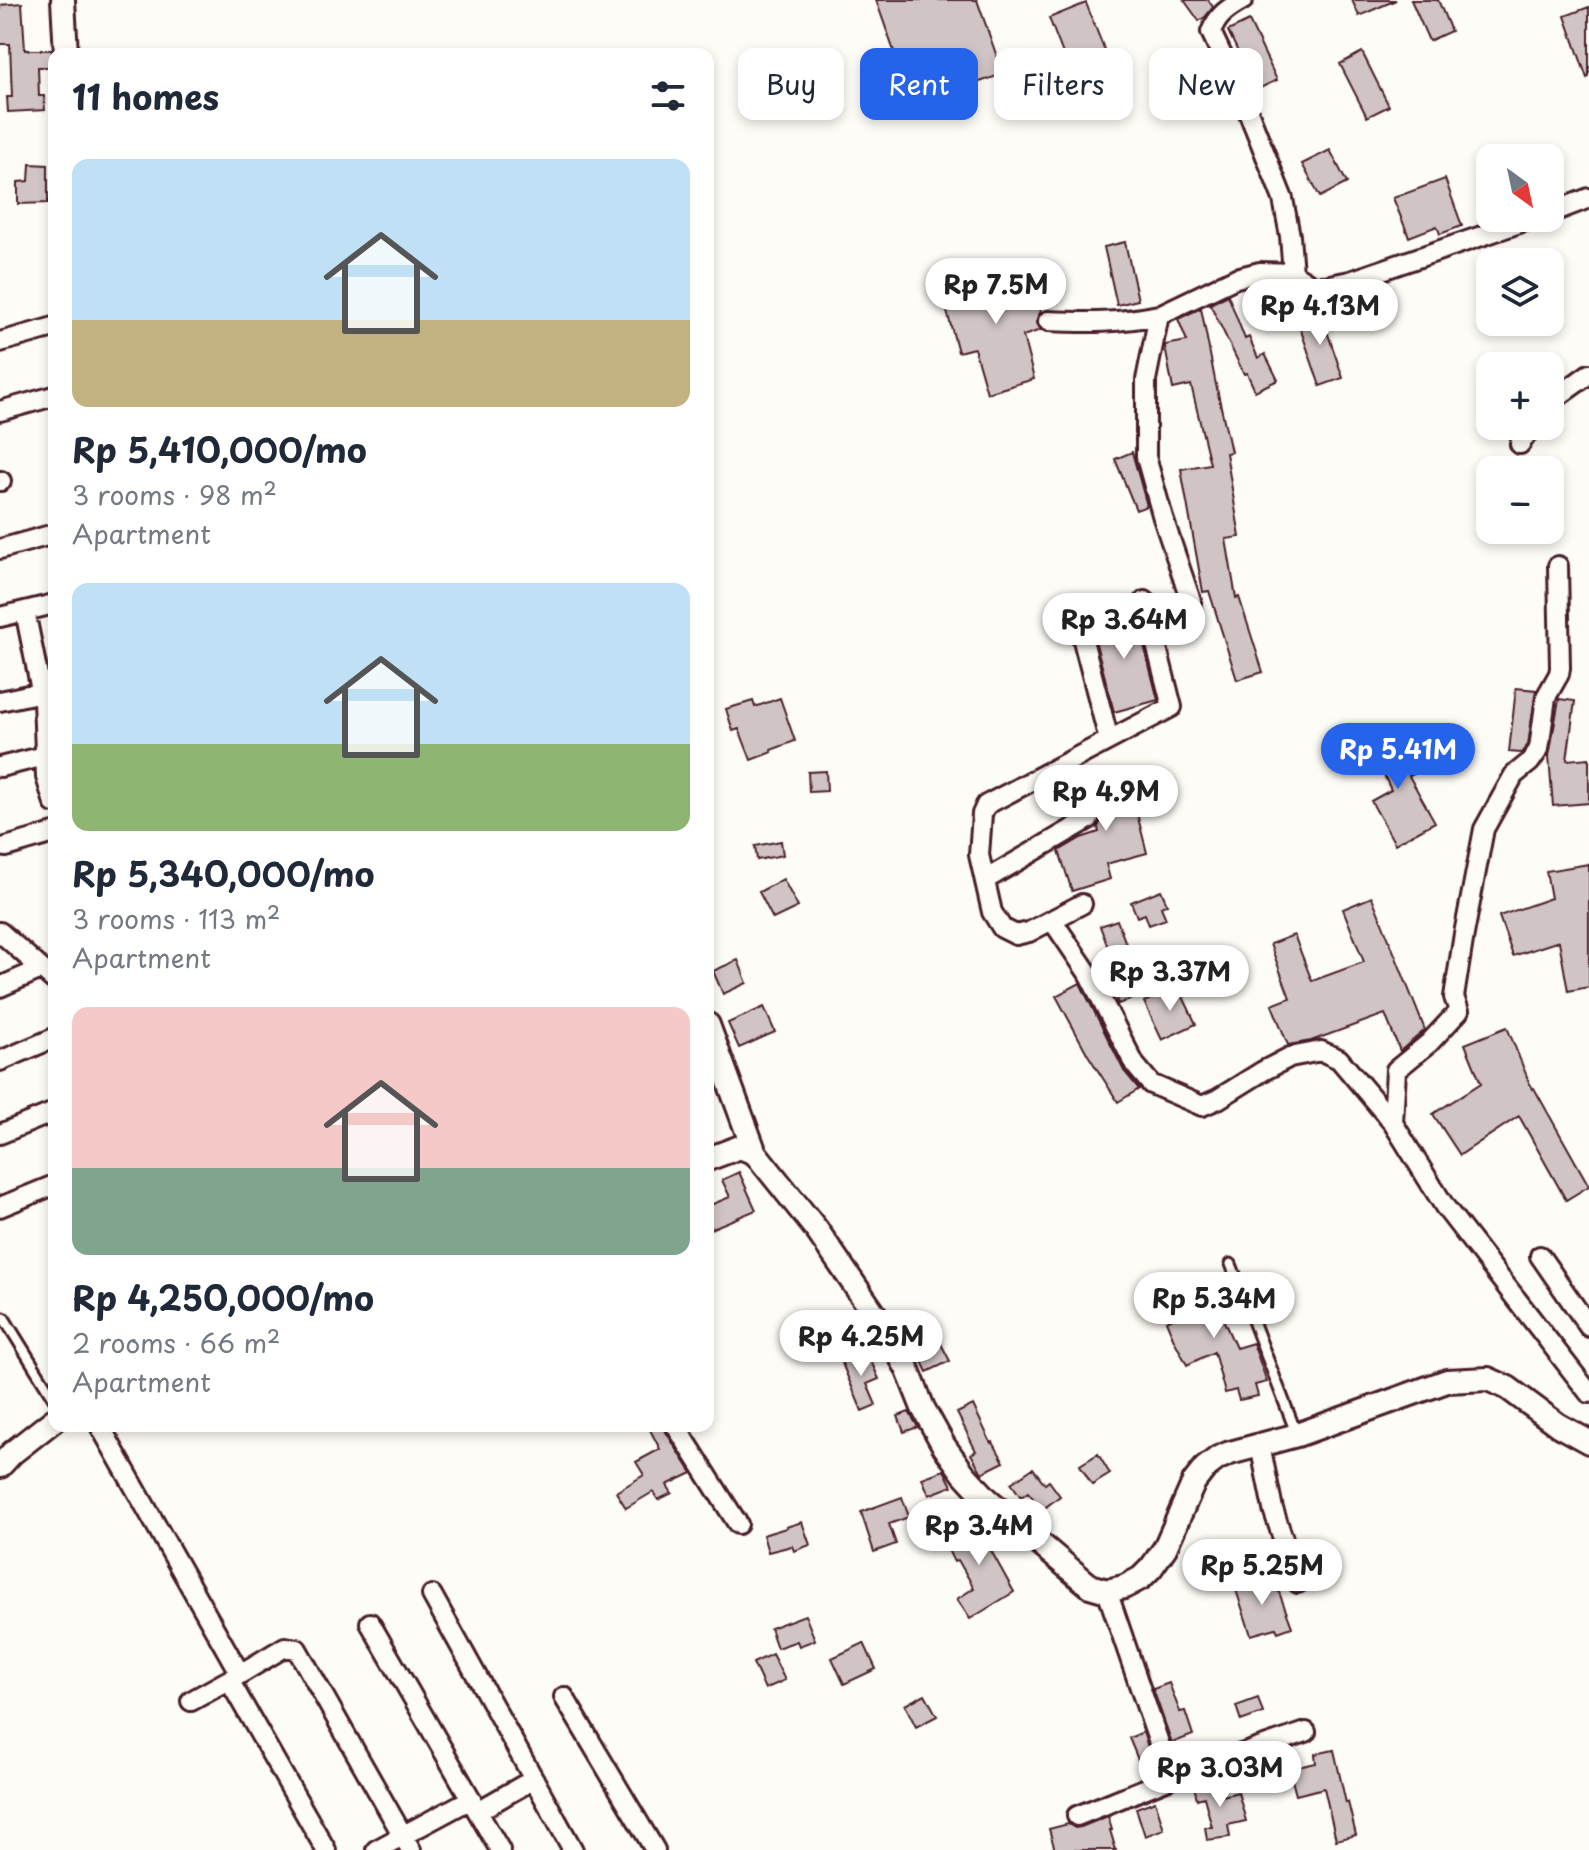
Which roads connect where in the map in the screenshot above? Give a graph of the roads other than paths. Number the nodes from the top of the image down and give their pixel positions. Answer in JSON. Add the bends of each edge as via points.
{"nodes":[{"id":1,"x":63,"y":0,"type":"edge"},
{"id":2,"x":1243,"y":0,"type":"edge"},
{"id":3,"x":66,"y":48,"type":"edge"},
{"id":4,"x":1589,"y":198,"type":"edge"},
{"id":5,"x":1564,"y":208,"type":"edge"},
{"id":6,"x":1493,"y":232,"type":"edge"},
{"id":7,"x":1293,"y":273,"type":"junction"},
{"id":8,"x":1159,"y":315,"type":"junction"},
{"id":9,"x":1048,"y":321,"type":"dead end"},
{"id":10,"x":48,"y":329,"type":"edge"},
{"id":11,"x":0,"y":342,"type":"edge"},
{"id":12,"x":1589,"y":374,"type":"edge"},
{"id":13,"x":1564,"y":391,"type":"edge"},
{"id":14,"x":48,"y":398,"type":"edge"},
{"id":15,"x":0,"y":411,"type":"edge"},
{"id":16,"x":1523,"y":440,"type":"edge"},
{"id":17,"x":1520,"y":444,"type":"dead end"},
{"id":18,"x":48,"y":536,"type":"edge"},
{"id":19,"x":0,"y":549,"type":"edge"},
{"id":20,"x":1558,"y":566,"type":"dead end"},
{"id":21,"x":1145,"y":601,"type":"dead end"},
{"id":22,"x":48,"y":605,"type":"edge"},
{"id":23,"x":25,"y":611,"type":"junction"},
{"id":24,"x":1192,"y":614,"type":"dead end"},
{"id":25,"x":0,"y":617,"type":"edge"},
{"id":26,"x":1079,"y":625,"type":"dead end"},
{"id":27,"x":45,"y":684,"type":"edge"},
{"id":28,"x":0,"y":701,"type":"edge"},
{"id":29,"x":1109,"y":740,"type":"junction"},
{"id":30,"x":45,"y":756,"type":"junction"},
{"id":31,"x":0,"y":767,"type":"edge"},
{"id":32,"x":48,"y":784,"type":"edge"},
{"id":33,"x":1089,"y":819,"type":"dead end"},
{"id":34,"x":48,"y":835,"type":"edge"},
{"id":35,"x":6,"y":847,"type":"dead end"},
{"id":36,"x":985,"y":880,"type":"junction"},
{"id":37,"x":1082,"y":904,"type":"dead end"},
{"id":38,"x":1052,"y":920,"type":"junction"},
{"id":39,"x":0,"y":932,"type":"edge"},
{"id":40,"x":48,"y":975,"type":"edge"},
{"id":41,"x":0,"y":987,"type":"edge"},
{"id":42,"x":48,"y":1041,"type":"edge"},
{"id":43,"x":714,"y":1041,"type":"edge"},
{"id":44,"x":0,"y":1061,"type":"edge"},
{"id":45,"x":48,"y":1114,"type":"edge"},
{"id":46,"x":1393,"y":1123,"type":"junction"},
{"id":47,"x":0,"y":1134,"type":"edge"},
{"id":48,"x":755,"y":1153,"type":"junction"},
{"id":49,"x":714,"y":1157,"type":"edge"},
{"id":50,"x":48,"y":1187,"type":"edge"},
{"id":51,"x":0,"y":1207,"type":"edge"},
{"id":52,"x":1540,"y":1256,"type":"dead end"},
{"id":53,"x":1231,"y":1264,"type":"dead end"},
{"id":54,"x":4,"y":1318,"type":"dead end"},
{"id":55,"x":1589,"y":1327,"type":"edge"},
{"id":56,"x":48,"y":1389,"type":"edge"},
{"id":57,"x":1589,"y":1393,"type":"edge"},
{"id":58,"x":48,"y":1425,"type":"edge"},
{"id":59,"x":103,"y":1432,"type":"edge"},
{"id":60,"x":680,"y":1432,"type":"edge"},
{"id":61,"x":1297,"y":1435,"type":"junction"},
{"id":62,"x":1589,"y":1442,"type":"edge"},
{"id":63,"x":1260,"y":1445,"type":"junction"},
{"id":64,"x":0,"y":1466,"type":"edge"},
{"id":65,"x":738,"y":1524,"type":"dead end"},
{"id":66,"x":1298,"y":1583,"type":"dead end"},
{"id":67,"x":1107,"y":1591,"type":"junction"},
{"id":68,"x":432,"y":1595,"type":"dead end"},
{"id":69,"x":370,"y":1623,"type":"dead end"},
{"id":70,"x":234,"y":1677,"type":"junction"},
{"id":71,"x":564,"y":1697,"type":"dead end"},
{"id":72,"x":191,"y":1701,"type":"dead end"},
{"id":73,"x":1306,"y":1732,"type":"dead end"},
{"id":74,"x":1171,"y":1778,"type":"junction"},
{"id":75,"x":534,"y":1779,"type":"junction"},
{"id":76,"x":474,"y":1805,"type":"junction"},
{"id":77,"x":1077,"y":1816,"type":"dead end"},
{"id":78,"x":407,"y":1843,"type":"edge"},
{"id":79,"x":326,"y":1850,"type":"edge"},
{"id":80,"x":376,"y":1850,"type":"edge"},
{"id":81,"x":500,"y":1850,"type":"edge"},
{"id":82,"x":573,"y":1850,"type":"edge"},
{"id":83,"x":655,"y":1850,"type":"edge"}],
"edges":[{"from":1,"to":3,"type":"street"},
{"from":2,"to":7,"type":"street","via":[[1223,11],[1211,32],[1283,199]]},
{"from":4,"to":5,"type":"street"},
{"from":6,"to":7,"type":"street","via":[[1350,281],[1313,286]]},
{"from":7,"to":8,"type":"street","via":[[1236,278]]},
{"from":8,"to":9,"type":"street","via":[[1127,322]]},
{"from":8,"to":24,"type":"street","via":[[1146,380],[1146,457]]},
{"from":10,"to":11,"type":"street"},
{"from":12,"to":13,"type":"street"},
{"from":14,"to":15,"type":"street"},
{"from":16,"to":17,"type":"street"},
{"from":18,"to":19,"type":"street"},
{"from":20,"to":46,"type":"street","via":[[1560,668],[1546,697],[1539,749],[1514,775],[1484,829],[1454,997],[1459,1011],[1396,1070]]},
{"from":21,"to":29,"type":"street","via":[[1172,707]]},
{"from":22,"to":23,"type":"street"},
{"from":23,"to":25,"type":"street"},
{"from":23,"to":27,"type":"street"},
{"from":26,"to":29,"type":"street"},
{"from":27,"to":28,"type":"street"},
{"from":27,"to":30,"type":"street"},
{"from":29,"to":36,"type":"street","via":[[986,805],[979,855]]},
{"from":30,"to":31,"type":"street"},
{"from":30,"to":32,"type":"street"},
{"from":33,"to":36,"type":"street"},
{"from":34,"to":35,"type":"street"},
{"from":36,"to":38,"type":"street","via":[[992,912],[1002,928],[1016,935]]},
{"from":37,"to":38,"type":"street"},
{"from":38,"to":46,"type":"street","via":[[1151,1084],[1202,1106],[1290,1057],[1321,1051],[1339,1059]]},
{"from":39,"to":40,"type":"street"},
{"from":40,"to":41,"type":"street"},
{"from":42,"to":44,"type":"street"},
{"from":43,"to":48,"type":"street"},
{"from":45,"to":47,"type":"street"},
{"from":46,"to":57,"type":"street","via":[[1445,1207]]},
{"from":48,"to":49,"type":"street","via":[[740,1147]]},
{"from":48,"to":67,"type":"street","via":[[880,1322],[964,1474],[1030,1537],[1090,1586]]},
{"from":50,"to":51,"type":"street"},
{"from":52,"to":55,"type":"street"},
{"from":53,"to":61,"type":"lane"},
{"from":54,"to":56,"type":"lane"},
{"from":58,"to":64,"type":"street"},
{"from":59,"to":70,"type":"street"},
{"from":60,"to":65,"type":"street"},
{"from":61,"to":62,"type":"street","via":[[1447,1381],[1472,1378],[1508,1388]]},
{"from":61,"to":63,"type":"street"},
{"from":63,"to":66,"type":"street","via":[[1273,1509]]},
{"from":63,"to":67,"type":"street","via":[[1218,1458],[1205,1468],[1151,1568],[1124,1587]]},
{"from":67,"to":74,"type":"street"},
{"from":68,"to":75,"type":"street"},
{"from":69,"to":76,"type":"street"},
{"from":70,"to":72,"type":"street"},
{"from":70,"to":78,"type":"street","via":[[285,1647],[297,1649]]},
{"from":70,"to":79,"type":"street"},
{"from":71,"to":83,"type":"street"},
{"from":73,"to":74,"type":"street"},
{"from":74,"to":77,"type":"street"},
{"from":75,"to":76,"type":"street"},
{"from":75,"to":82,"type":"street"},
{"from":76,"to":78,"type":"street"},
{"from":76,"to":81,"type":"street"},
{"from":78,"to":80,"type":"street"}]}
